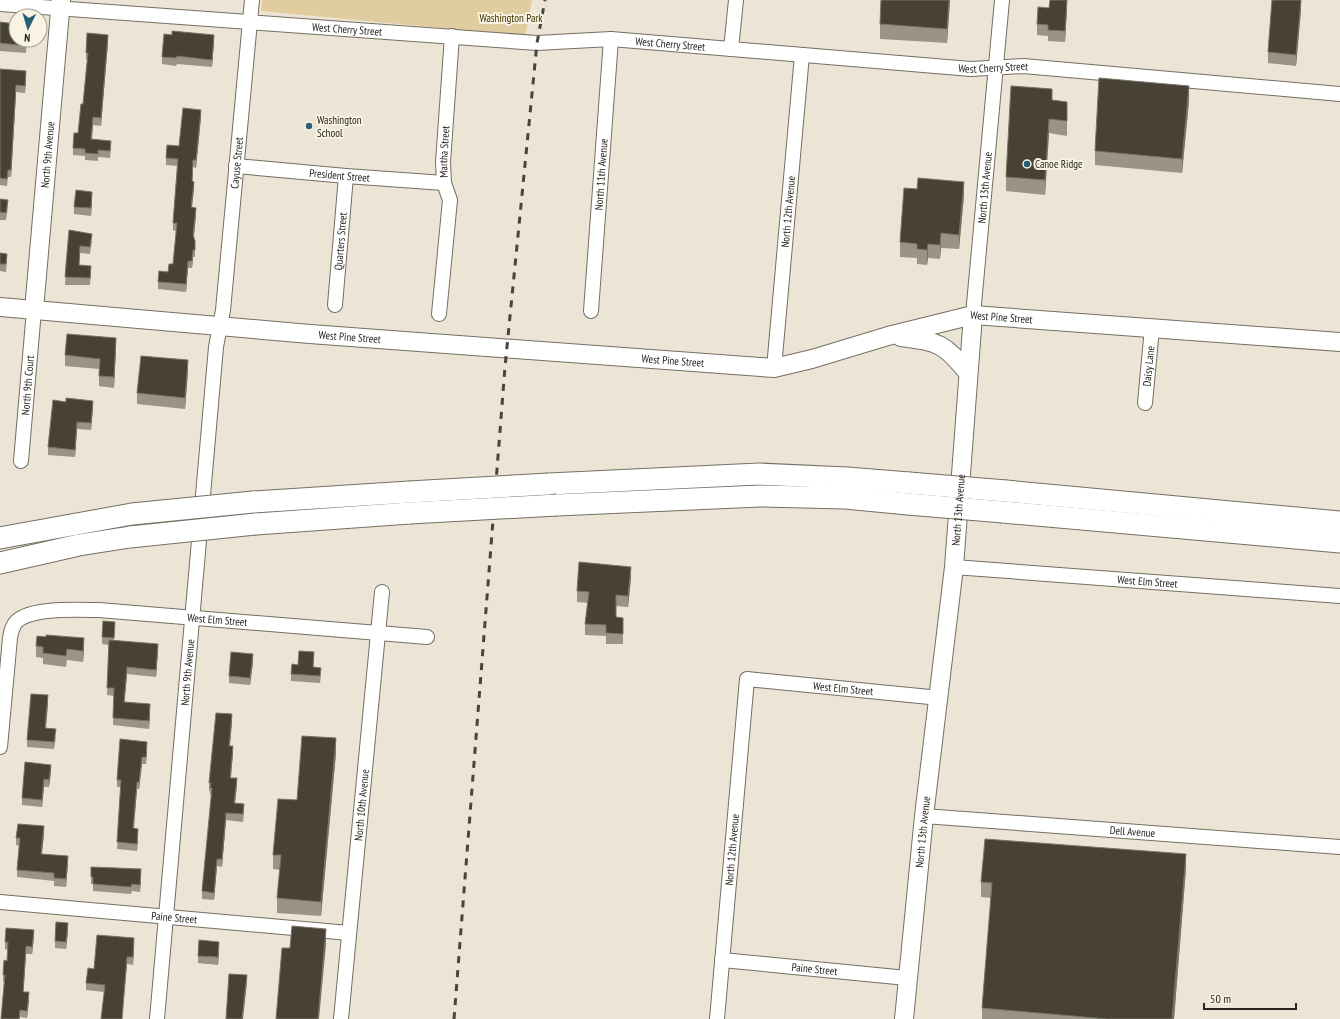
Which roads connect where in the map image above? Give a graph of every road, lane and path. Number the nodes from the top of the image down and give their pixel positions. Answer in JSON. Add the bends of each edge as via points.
{"nodes":[{"id":1,"x":252,"y":0,"type":"edge"},
{"id":2,"x":736,"y":0,"type":"edge"},
{"id":3,"x":1002,"y":0,"type":"edge"},
{"id":4,"x":0,"y":4,"type":"edge"},
{"id":5,"x":60,"y":4,"type":"edge"},
{"id":6,"x":250,"y":21,"type":"junction"},
{"id":7,"x":452,"y":36,"type":"junction"},
{"id":8,"x":611,"y":39,"type":"junction"},
{"id":9,"x":732,"y":49,"type":"junction"},
{"id":10,"x":802,"y":55,"type":"junction"},
{"id":11,"x":997,"y":68,"type":"junction"},
{"id":12,"x":1340,"y":94,"type":"edge"},
{"id":13,"x":236,"y":166,"type":"junction"},
{"id":14,"x":346,"y":176,"type":"junction"},
{"id":15,"x":444,"y":183,"type":"junction"},
{"id":16,"x":335,"y":305,"type":"dead end"},
{"id":17,"x":0,"y":307,"type":"edge"},
{"id":18,"x":34,"y":310,"type":"junction"},
{"id":19,"x":591,"y":310,"type":"dead end"},
{"id":20,"x":439,"y":314,"type":"dead end"},
{"id":21,"x":973,"y":315,"type":"junction"},
{"id":22,"x":220,"y":326,"type":"junction"},
{"id":23,"x":1152,"y":328,"type":"junction"},
{"id":24,"x":888,"y":336,"type":"junction"},
{"id":25,"x":1340,"y":342,"type":"edge"},
{"id":26,"x":774,"y":368,"type":"junction"},
{"id":27,"x":968,"y":373,"type":"junction"},
{"id":28,"x":1145,"y":403,"type":"dead end"},
{"id":29,"x":21,"y":461,"type":"dead end"},
{"id":30,"x":1340,"y":522,"type":"edge"},
{"id":31,"x":72,"y":526,"type":"junction"},
{"id":32,"x":0,"y":530,"type":"edge"},
{"id":33,"x":0,"y":538,"type":"edge"},
{"id":34,"x":1340,"y":542,"type":"edge"},
{"id":35,"x":79,"y":545,"type":"junction"},
{"id":36,"x":0,"y":563,"type":"edge"},
{"id":37,"x":954,"y":567,"type":"junction"},
{"id":38,"x":0,"y":576,"type":"edge"},
{"id":39,"x":382,"y":592,"type":"dead end"},
{"id":40,"x":1340,"y":596,"type":"edge"},
{"id":41,"x":193,"y":618,"type":"junction"},
{"id":42,"x":378,"y":633,"type":"junction"},
{"id":43,"x":427,"y":637,"type":"dead end"},
{"id":44,"x":747,"y":679,"type":"joint"},
{"id":45,"x":940,"y":698,"type":"junction"},
{"id":46,"x":0,"y":747,"type":"edge"},
{"id":47,"x":924,"y":816,"type":"junction"},
{"id":48,"x":1340,"y":847,"type":"edge"},
{"id":49,"x":0,"y":902,"type":"edge"},
{"id":50,"x":166,"y":917,"type":"junction"},
{"id":51,"x":349,"y":933,"type":"junction"},
{"id":52,"x":722,"y":960,"type":"junction"},
{"id":53,"x":907,"y":978,"type":"junction"},
{"id":54,"x":157,"y":1019,"type":"edge"},
{"id":55,"x":341,"y":1019,"type":"edge"},
{"id":56,"x":717,"y":1019,"type":"edge"},
{"id":57,"x":904,"y":1019,"type":"edge"}],
"edges":[{"from":1,"to":6,"type":"street","name":"Cayuse Street"},
{"from":2,"to":9,"type":"street"},
{"from":3,"to":11,"type":"street","name":"North 13th Avenue"},
{"from":4,"to":5,"type":"street","name":"West Cherry Street"},
{"from":5,"to":6,"type":"street","name":"West Cherry Street"},
{"from":5,"to":18,"type":"main road","name":"North 9th Avenue"},
{"from":6,"to":7,"type":"street","name":"West Cherry Street"},
{"from":6,"to":13,"type":"street","name":"Cayuse Street"},
{"from":7,"to":8,"type":"street","name":"West Cherry Street","via":[[551,43]]},
{"from":7,"to":15,"type":"street","name":"Martha Street","via":[[442,162]]},
{"from":8,"to":9,"type":"street","name":"West Cherry Street"},
{"from":8,"to":19,"type":"street","name":"North 11th Avenue"},
{"from":9,"to":10,"type":"street","name":"West Cherry Street"},
{"from":10,"to":11,"type":"street","name":"West Cherry Street","via":[[970,70]]},
{"from":10,"to":26,"type":"street","name":"North 12th Avenue"},
{"from":11,"to":12,"type":"street","name":"West Cherry Street","via":[[1023,66]]},
{"from":11,"to":21,"type":"street","name":"North 13th Avenue"},
{"from":13,"to":14,"type":"street","name":"President Street"},
{"from":13,"to":22,"type":"street","name":"Cayuse Street"},
{"from":14,"to":15,"type":"street","name":"President Street"},
{"from":14,"to":16,"type":"street","name":"Quarters Street"},
{"from":15,"to":20,"type":"street","name":"Martha Street","via":[[450,200]]},
{"from":17,"to":18,"type":"main road","name":"West Pine Street"},
{"from":18,"to":22,"type":"main road","name":"West Pine Street"},
{"from":18,"to":29,"type":"street","name":"North 9th Court"},
{"from":21,"to":23,"type":"main road","name":"West Pine Street"},
{"from":21,"to":24,"type":"main road","name":"West Pine Street"},
{"from":21,"to":27,"type":"main road","name":"North 13th Avenue"},
{"from":22,"to":26,"type":"main road","name":"West Pine Street"},
{"from":22,"to":41,"type":"street","name":"North 9th Avenue"},
{"from":23,"to":25,"type":"main road","name":"West Pine Street"},
{"from":23,"to":28,"type":"street","name":"Daisy Lane"},
{"from":24,"to":26,"type":"main road","name":"West Pine Street"},
{"from":24,"to":27,"type":"main road","via":[[939,344],[951,352]]},
{"from":27,"to":37,"type":"main road","name":"North 13th Avenue"},
{"from":30,"to":31,"type":"highway","bridge":true,"via":[[1006,491],[759,474],[253,502],[132,514]]},
{"from":31,"to":32,"type":"highway"},
{"from":31,"to":33,"type":"highway"},
{"from":34,"to":35,"type":"highway","bridge":true,"via":[[845,498],[760,496],[410,512],[256,524]]},
{"from":35,"to":36,"type":"highway"},
{"from":35,"to":38,"type":"highway","via":[[26,569]]},
{"from":37,"to":40,"type":"street","name":"West Elm Street"},
{"from":37,"to":45,"type":"main road","name":"North 13th Avenue"},
{"from":39,"to":42,"type":"street","name":"North 10th Avenue"},
{"from":41,"to":42,"type":"street","name":"West Elm Street"},
{"from":41,"to":46,"type":"street","name":"West Elm Street","via":[[72,609],[54,610],[17,622],[12,628],[10,638]]},
{"from":41,"to":50,"type":"street","name":"North 9th Avenue"},
{"from":42,"to":43,"type":"street","name":"West Elm Street"},
{"from":42,"to":51,"type":"street","name":"North 10th Avenue"},
{"from":44,"to":45,"type":"street","name":"West Elm Street"},
{"from":44,"to":52,"type":"street","name":"North 12th Avenue"},
{"from":45,"to":47,"type":"main road","name":"North 13th Avenue"},
{"from":47,"to":48,"type":"street","name":"Dell Avenue"},
{"from":47,"to":53,"type":"main road","name":"North 13th Avenue"},
{"from":49,"to":50,"type":"street","name":"Paine Street"},
{"from":50,"to":51,"type":"street","name":"Paine Street"},
{"from":50,"to":54,"type":"street","name":"North 9th Avenue"},
{"from":51,"to":55,"type":"street","name":"North 10th Avenue"},
{"from":52,"to":53,"type":"street","name":"Paine Street"},
{"from":52,"to":56,"type":"street","name":"North 12th Avenue"},
{"from":53,"to":57,"type":"main road","name":"North 13th Avenue"}]}
